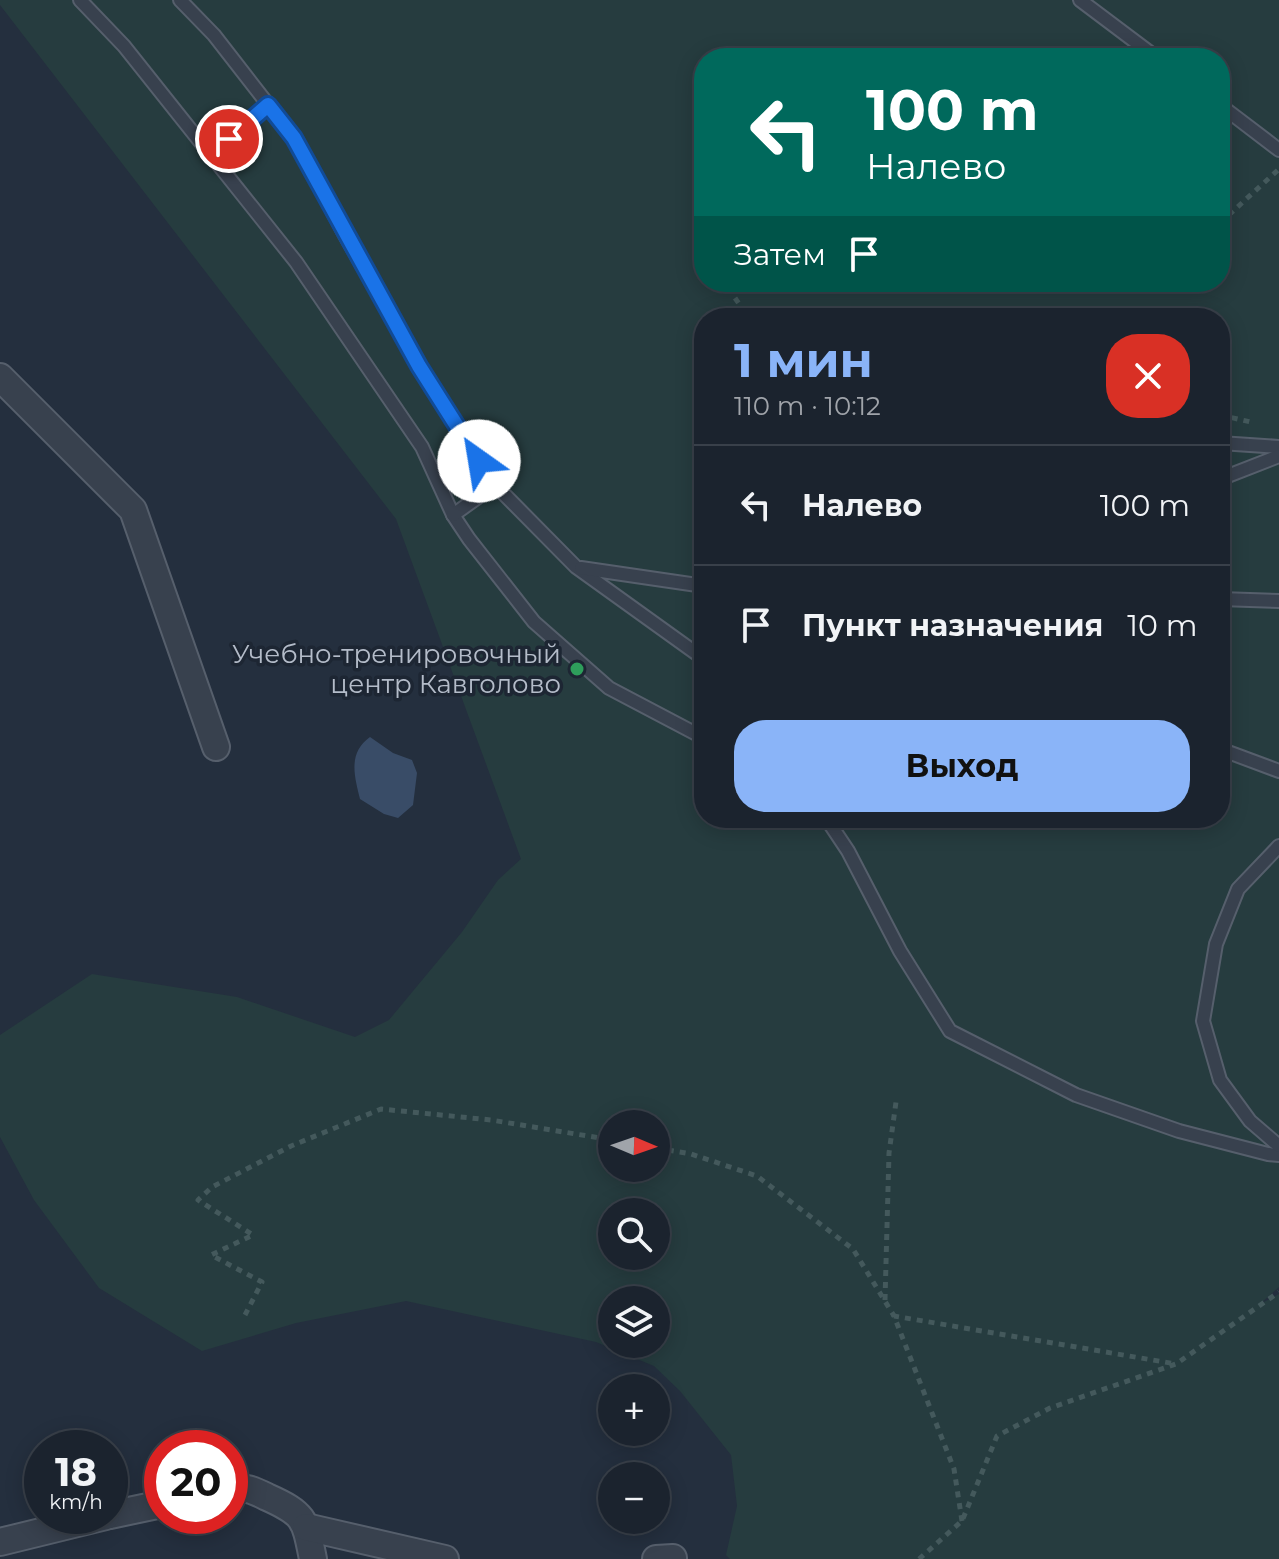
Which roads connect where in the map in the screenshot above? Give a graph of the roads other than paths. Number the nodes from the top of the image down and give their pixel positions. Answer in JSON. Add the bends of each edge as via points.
{"nodes":[{"id":1,"x":80,"y":0,"type":"edge"},
{"id":2,"x":180,"y":0,"type":"edge"},
{"id":3,"x":1080,"y":0,"type":"edge"},
{"id":4,"x":1144,"y":48,"type":"edge"},
{"id":5,"x":268,"y":105,"type":"junction"},
{"id":6,"x":1230,"y":113,"type":"edge"},
{"id":7,"x":1279,"y":150,"type":"edge"},
{"id":8,"x":210,"y":156,"type":"junction"},
{"id":9,"x":0,"y":377,"type":"edge"},
{"id":10,"x":1230,"y":444,"type":"edge"},
{"id":11,"x":1279,"y":447,"type":"edge"},
{"id":12,"x":1279,"y":456,"type":"edge"},
{"id":13,"x":1230,"y":475,"type":"edge"},
{"id":14,"x":495,"y":485,"type":"junction"},
{"id":15,"x":453,"y":515,"type":"junction"},
{"id":16,"x":576,"y":567,"type":"junction"},
{"id":17,"x":694,"y":585,"type":"edge"},
{"id":18,"x":1230,"y":599,"type":"edge"},
{"id":19,"x":1279,"y":601,"type":"edge"},
{"id":20,"x":694,"y":652,"type":"edge"},
{"id":21,"x":694,"y":733,"type":"edge"},
{"id":22,"x":216,"y":747,"type":"dead end"},
{"id":23,"x":1230,"y":753,"type":"edge"},
{"id":24,"x":1279,"y":771,"type":"edge"},
{"id":25,"x":833,"y":828,"type":"edge"},
{"id":26,"x":1279,"y":846,"type":"edge"},
{"id":27,"x":1279,"y":1146,"type":"edge"},
{"id":28,"x":1279,"y":1155,"type":"edge"},
{"id":29,"x":248,"y":1488,"type":"edge"},
{"id":30,"x":306,"y":1527,"type":"junction"},
{"id":31,"x":33,"y":1534,"type":"edge"},
{"id":32,"x":0,"y":1542,"type":"edge"},
{"id":33,"x":313,"y":1559,"type":"edge"},
{"id":34,"x":445,"y":1559,"type":"edge"}],
"edges":[{"from":1,"to":8,"type":"lane","via":[[124,46]]},
{"from":2,"to":5,"type":"lane"},
{"from":3,"to":4,"type":"lane"},
{"from":5,"to":8,"type":"lane"},
{"from":5,"to":14,"type":"lane","via":[[294,138],[419,366]]},
{"from":6,"to":7,"type":"lane"},
{"from":8,"to":15,"type":"lane","via":[[296,262],[422,447]]},
{"from":9,"to":22,"type":"street","via":[[133,510]]},
{"from":10,"to":11,"type":"lane"},
{"from":12,"to":13,"type":"lane"},
{"from":14,"to":15,"type":"lane"},
{"from":14,"to":16,"type":"lane"},
{"from":15,"to":21,"type":"lane","via":[[534,622],[609,688]]},
{"from":16,"to":17,"type":"lane"},
{"from":16,"to":20,"type":"lane"},
{"from":18,"to":19,"type":"lane"},
{"from":23,"to":24,"type":"lane"},
{"from":25,"to":28,"type":"lane","via":[[950,1031],[1076,1095],[1179,1131]]},
{"from":26,"to":27,"type":"lane","via":[[1238,889],[1216,944],[1203,1021],[1220,1080],[1250,1121]]},
{"from":29,"to":30,"type":"street","via":[[295,1509]]},
{"from":30,"to":33,"type":"street"},
{"from":30,"to":34,"type":"street"},
{"from":31,"to":32,"type":"street"}]}
